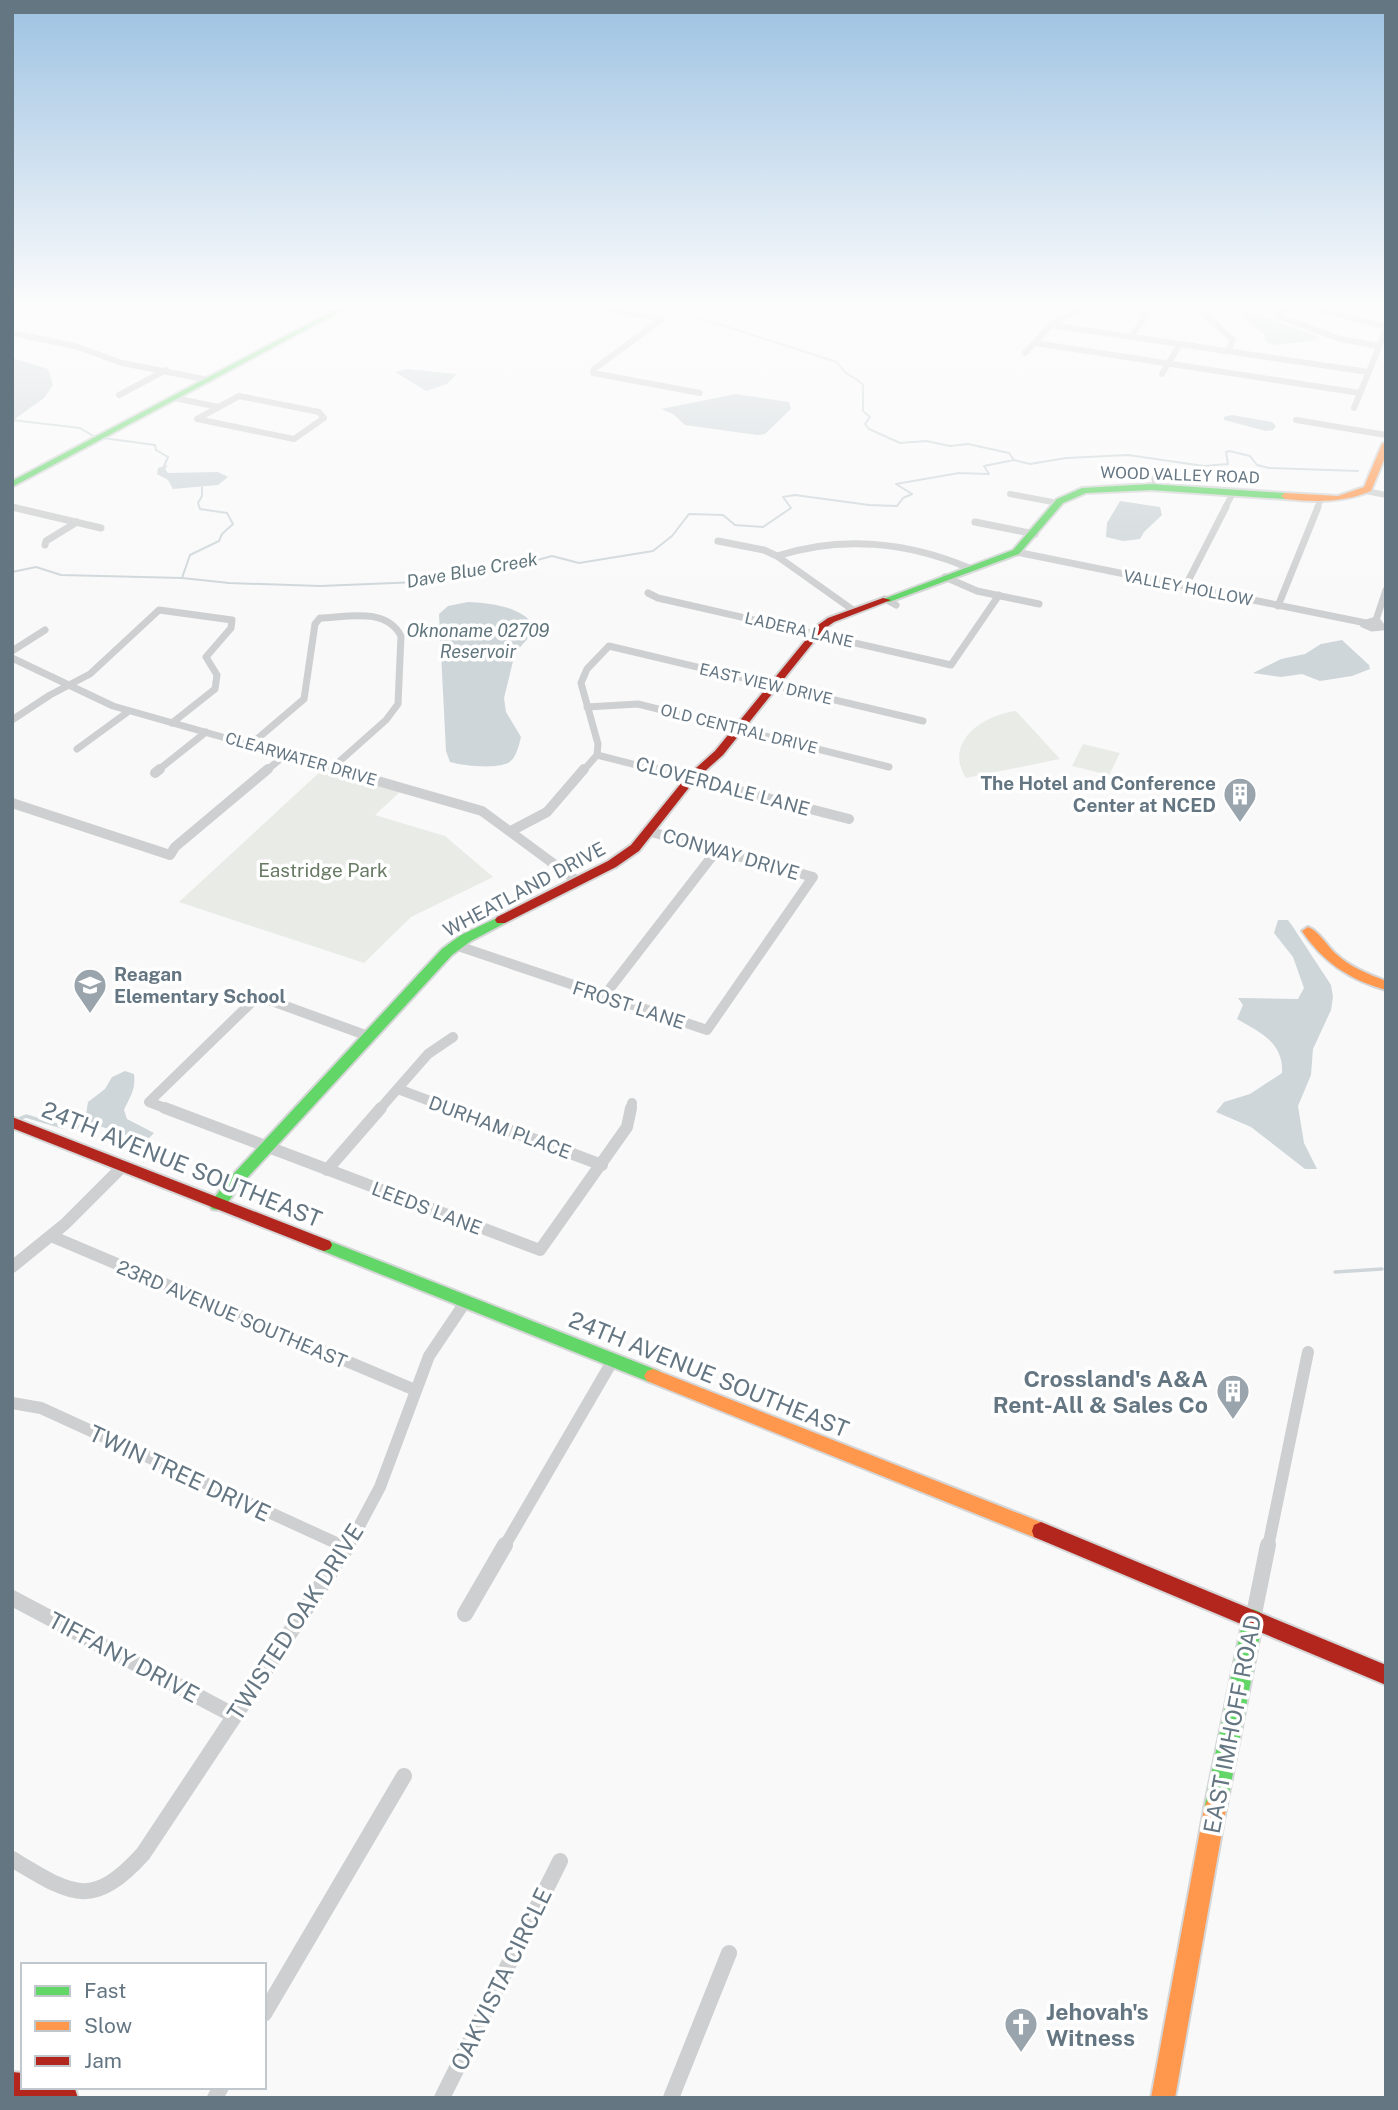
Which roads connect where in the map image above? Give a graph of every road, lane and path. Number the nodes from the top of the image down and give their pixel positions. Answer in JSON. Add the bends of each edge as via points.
{"nodes":[{"id":1,"x":167,"y":402,"type":"edge"},
{"id":2,"x":196,"y":402,"type":"edge"},
{"id":3,"x":227,"y":402,"type":"edge"},
{"id":4,"x":271,"y":402,"type":"edge"},
{"id":5,"x":1356,"y":402,"type":"edge"},
{"id":6,"x":218,"y":407,"type":"junction"},
{"id":7,"x":1354,"y":408,"type":"dead end"},
{"id":8,"x":1296,"y":420,"type":"dead end"},
{"id":9,"x":1386,"y":435,"type":"edge"},
{"id":10,"x":1386,"y":444,"type":"edge"},
{"id":11,"x":12,"y":485,"type":"edge"},
{"id":12,"x":1366,"y":491,"type":"junction"},
{"id":13,"x":1233,"y":493,"type":"junction"},
{"id":14,"x":1010,"y":494,"type":"dead end"},
{"id":15,"x":1386,"y":495,"type":"edge"},
{"id":16,"x":1321,"y":499,"type":"junction"},
{"id":17,"x":1058,"y":503,"type":"junction"},
{"id":18,"x":15,"y":510,"type":"edge"},
{"id":19,"x":77,"y":522,"type":"junction"},
{"id":20,"x":975,"y":522,"type":"dead end"},
{"id":21,"x":101,"y":528,"type":"dead end"},
{"id":22,"x":1035,"y":534,"type":"junction"},
{"id":23,"x":718,"y":541,"type":"dead end"},
{"id":24,"x":46,"y":545,"type":"dead end"},
{"id":25,"x":1016,"y":552,"type":"junction"},
{"id":26,"x":777,"y":556,"type":"junction"},
{"id":27,"x":970,"y":568,"type":"junction"},
{"id":28,"x":945,"y":577,"type":"junction"},
{"id":29,"x":1185,"y":587,"type":"junction"},
{"id":30,"x":1386,"y":590,"type":"edge"},
{"id":31,"x":648,"y":593,"type":"dead end"},
{"id":32,"x":999,"y":595,"type":"junction"},
{"id":33,"x":1040,"y":604,"type":"dead end"},
{"id":34,"x":1278,"y":606,"type":"junction"},
{"id":35,"x":853,"y":610,"type":"junction"},
{"id":36,"x":45,"y":630,"type":"dead end"},
{"id":37,"x":815,"y":634,"type":"junction"},
{"id":38,"x":12,"y":651,"type":"edge"},
{"id":39,"x":12,"y":658,"type":"edge"},
{"id":40,"x":70,"y":684,"type":"junction"},
{"id":41,"x":773,"y":685,"type":"junction"},
{"id":42,"x":587,"y":707,"type":"junction"},
{"id":43,"x":129,"y":711,"type":"junction"},
{"id":44,"x":12,"y":720,"type":"edge"},
{"id":45,"x":923,"y":721,"type":"dead end"},
{"id":46,"x":172,"y":723,"type":"junction"},
{"id":47,"x":738,"y":729,"type":"junction"},
{"id":48,"x":206,"y":732,"type":"junction"},
{"id":49,"x":250,"y":745,"type":"junction"},
{"id":50,"x":78,"y":749,"type":"dead end"},
{"id":51,"x":285,"y":755,"type":"junction"},
{"id":52,"x":597,"y":755,"type":"junction"},
{"id":53,"x":889,"y":767,"type":"dead end"},
{"id":54,"x":332,"y":768,"type":"junction"},
{"id":55,"x":155,"y":773,"type":"dead end"},
{"id":56,"x":691,"y":778,"type":"junction"},
{"id":57,"x":12,"y":803,"type":"edge"},
{"id":58,"x":849,"y":819,"type":"dead end"},
{"id":59,"x":511,"y":831,"type":"junction"},
{"id":60,"x":648,"y":831,"type":"junction"},
{"id":61,"x":717,"y":850,"type":"junction"},
{"id":62,"x":813,"y":877,"type":"joint"},
{"id":63,"x":577,"y":881,"type":"junction"},
{"id":64,"x":1308,"y":931,"type":"dead end"},
{"id":65,"x":454,"y":945,"type":"junction"},
{"id":66,"x":1386,"y":986,"type":"edge"},
{"id":67,"x":604,"y":996,"type":"junction"},
{"id":68,"x":368,"y":1036,"type":"junction"},
{"id":69,"x":453,"y":1037,"type":"dead end"},
{"id":70,"x":398,"y":1089,"type":"junction"},
{"id":71,"x":632,"y":1103,"type":"dead end"},
{"id":72,"x":12,"y":1122,"type":"edge"},
{"id":73,"x":266,"y":1147,"type":"junction"},
{"id":74,"x":602,"y":1165,"type":"junction"},
{"id":75,"x":122,"y":1167,"type":"junction"},
{"id":76,"x":327,"y":1170,"type":"junction"},
{"id":77,"x":217,"y":1205,"type":"junction"},
{"id":78,"x":51,"y":1236,"type":"junction"},
{"id":79,"x":12,"y":1266,"type":"edge"},
{"id":80,"x":466,"y":1301,"type":"junction"},
{"id":81,"x":1308,"y":1352,"type":"dead end"},
{"id":82,"x":612,"y":1360,"type":"junction"},
{"id":83,"x":415,"y":1391,"type":"junction"},
{"id":84,"x":12,"y":1403,"type":"edge"},
{"id":85,"x":346,"y":1548,"type":"junction"},
{"id":86,"x":12,"y":1598,"type":"edge"},
{"id":87,"x":465,"y":1615,"type":"dead end"},
{"id":88,"x":1253,"y":1619,"type":"junction"},
{"id":89,"x":1386,"y":1675,"type":"edge"},
{"id":90,"x":235,"y":1716,"type":"junction"},
{"id":91,"x":404,"y":1776,"type":"dead end"},
{"id":92,"x":12,"y":1859,"type":"edge"},
{"id":93,"x":560,"y":1861,"type":"dead end"},
{"id":94,"x":729,"y":1953,"type":"dead end"},
{"id":95,"x":266,"y":2011,"type":"edge"},
{"id":96,"x":40,"y":2089,"type":"edge"},
{"id":97,"x":62,"y":2097,"type":"edge"},
{"id":98,"x":442,"y":2098,"type":"edge"},
{"id":99,"x":671,"y":2098,"type":"edge"},
{"id":100,"x":1163,"y":2098,"type":"edge"}],
"edges":[{"from":1,"to":11,"type":"street"},
{"from":2,"to":6,"type":"street"},
{"from":3,"to":6,"type":"street"},
{"from":4,"to":6,"type":"street","via":[[318,412],[324,418],[294,439],[197,419]]},
{"from":5,"to":7,"type":"street"},
{"from":8,"to":9,"type":"street"},
{"from":10,"to":12,"type":"street"},
{"from":12,"to":15,"type":"street"},
{"from":12,"to":16,"type":"street","name":"WOOD VALLEY ROAD","via":[[1350,498]]},
{"from":13,"to":16,"type":"street","name":"WOOD VALLEY ROAD"},
{"from":13,"to":17,"type":"street","name":"WOOD VALLEY ROAD","via":[[1155,482],[1084,489]]},
{"from":13,"to":29,"type":"street"},
{"from":14,"to":17,"type":"street"},
{"from":16,"to":34,"type":"street"},
{"from":17,"to":22,"type":"street","name":"WOOD VALLEY ROAD"},
{"from":18,"to":19,"type":"street"},
{"from":19,"to":21,"type":"street"},
{"from":19,"to":24,"type":"street"},
{"from":20,"to":22,"type":"street"},
{"from":22,"to":25,"type":"street","name":"WOOD VALLEY ROAD"},
{"from":23,"to":26,"type":"street"},
{"from":25,"to":27,"type":"street","name":"WOOD VALLEY ROAD"},
{"from":25,"to":29,"type":"street","name":"VALLEY HOLLOW"},
{"from":26,"to":27,"type":"street","via":[[848,543],[928,554]]},
{"from":26,"to":35,"type":"street"},
{"from":27,"to":28,"type":"street","name":"WOOD VALLEY ROAD"},
{"from":28,"to":32,"type":"street"},
{"from":28,"to":35,"type":"street","name":"WOOD VALLEY ROAD","via":[[891,602]]},
{"from":29,"to":34,"type":"street","name":"VALLEY HOLLOW"},
{"from":30,"to":34,"type":"street","name":"VALLEY HOLLOW","via":[[1377,619],[1382,628]]},
{"from":31,"to":37,"type":"street","name":"LADERA LANE"},
{"from":32,"to":33,"type":"street"},
{"from":32,"to":37,"type":"street","name":"LADERA LANE","via":[[951,665]]},
{"from":35,"to":37,"type":"street","name":"WOOD VALLEY ROAD"},
{"from":36,"to":38,"type":"street"},
{"from":37,"to":41,"type":"street","name":"WHEATLAND DRIVE"},
{"from":39,"to":40,"type":"street","name":"CLEARWATER DRIVE"},
{"from":40,"to":43,"type":"street","name":"CLEARWATER DRIVE"},
{"from":40,"to":44,"type":"street"},
{"from":40,"to":46,"type":"street","via":[[90,674],[159,610],[232,620],[231,628],[206,657],[217,675],[215,689]]},
{"from":41,"to":42,"type":"street","name":"EAST VIEW DRIVE","via":[[608,646],[582,678]]},
{"from":41,"to":45,"type":"street","name":"EAST VIEW DRIVE"},
{"from":41,"to":47,"type":"street","name":"WHEATLAND DRIVE"},
{"from":42,"to":47,"type":"street","name":"OLD CENTRAL DRIVE","via":[[638,704]]},
{"from":42,"to":52,"type":"street"},
{"from":43,"to":46,"type":"street","name":"CLEARWATER DRIVE"},
{"from":43,"to":50,"type":"street"},
{"from":46,"to":48,"type":"street","name":"CLEARWATER DRIVE"},
{"from":47,"to":53,"type":"street","name":"OLD CENTRAL DRIVE"},
{"from":47,"to":56,"type":"street","name":"WHEATLAND DRIVE"},
{"from":48,"to":49,"type":"street","name":"CLEARWATER DRIVE"},
{"from":48,"to":55,"type":"street"},
{"from":49,"to":51,"type":"street","name":"CLEARWATER DRIVE"},
{"from":49,"to":54,"type":"street","via":[[304,699],[315,624],[320,618],[380,618],[396,625],[401,633],[398,704]]},
{"from":51,"to":54,"type":"street","name":"CLEARWATER DRIVE"},
{"from":51,"to":57,"type":"street","via":[[170,855]]},
{"from":52,"to":56,"type":"street","name":"CLOVERDALE LANE"},
{"from":52,"to":59,"type":"street","via":[[547,812]]},
{"from":54,"to":59,"type":"street","name":"CLEARWATER DRIVE","via":[[474,807]]},
{"from":56,"to":58,"type":"street","name":"CLOVERDALE LANE"},
{"from":56,"to":60,"type":"street","name":"WHEATLAND DRIVE"},
{"from":59,"to":63,"type":"street","name":"CLEARWATER DRIVE"},
{"from":60,"to":61,"type":"street","name":"CONWAY DRIVE"},
{"from":60,"to":63,"type":"street","name":"WHEATLAND DRIVE","via":[[624,857]]},
{"from":61,"to":62,"type":"street","name":"CONWAY DRIVE"},
{"from":61,"to":67,"type":"street"},
{"from":62,"to":67,"type":"street","name":"FROST LANE","via":[[707,1030]]},
{"from":63,"to":65,"type":"street","name":"WHEATLAND DRIVE"},
{"from":64,"to":66,"type":"street","via":[[1335,963],[1359,978]]},
{"from":65,"to":67,"type":"street","name":"FROST LANE"},
{"from":65,"to":68,"type":"street","name":"WHEATLAND DRIVE"},
{"from":68,"to":73,"type":"street","name":"WHEATLAND DRIVE"},
{"from":68,"to":73,"type":"street","name":"LEEDS LANE","via":[[258,996],[149,1102]]},
{"from":69,"to":70,"type":"street","via":[[428,1054]]},
{"from":70,"to":74,"type":"street","name":"DURHAM PLACE"},
{"from":70,"to":76,"type":"street"},
{"from":71,"to":74,"type":"street","name":"LEEDS LANE","via":[[627,1127]]},
{"from":72,"to":75,"type":"street","name":"24TH AVENUE SOUTHEAST"},
{"from":73,"to":76,"type":"street","name":"LEEDS LANE"},
{"from":73,"to":77,"type":"street","name":"WHEATLAND DRIVE"},
{"from":74,"to":76,"type":"street","name":"LEEDS LANE","via":[[540,1250]]},
{"from":75,"to":77,"type":"street","name":"24TH AVENUE SOUTHEAST"},
{"from":75,"to":78,"type":"street"},
{"from":77,"to":80,"type":"street","name":"24TH AVENUE SOUTHEAST"},
{"from":78,"to":79,"type":"street"},
{"from":78,"to":83,"type":"street","name":"23RD AVENUE SOUTHEAST"},
{"from":80,"to":82,"type":"street","name":"24TH AVENUE SOUTHEAST"},
{"from":80,"to":83,"type":"street","name":"TWISTED OAK DRIVE","via":[[429,1356]]},
{"from":81,"to":88,"type":"street","name":"EAST IMHOFF ROAD"},
{"from":82,"to":87,"type":"street"},
{"from":82,"to":88,"type":"street","name":"24TH AVENUE SOUTHEAST"},
{"from":83,"to":85,"type":"street","name":"TWISTED OAK DRIVE","via":[[380,1488]]},
{"from":84,"to":85,"type":"street","name":"TWIN TREE DRIVE","via":[[41,1408]]},
{"from":85,"to":90,"type":"street","name":"TWISTED OAK DRIVE"},
{"from":86,"to":90,"type":"street","name":"TIFFANY DRIVE"},
{"from":88,"to":89,"type":"street","name":"24TH AVENUE SOUTHEAST"},
{"from":88,"to":100,"type":"street","name":"EAST IMHOFF ROAD"},
{"from":90,"to":92,"type":"street","name":"TWISTED OAK DRIVE","via":[[120,1880],[94,1894],[70,1890]]},
{"from":91,"to":95,"type":"street"},
{"from":93,"to":98,"type":"street","name":"OAKVISTA CIRCLE"},
{"from":94,"to":99,"type":"street"},
{"from":96,"to":97,"type":"street"}]}
